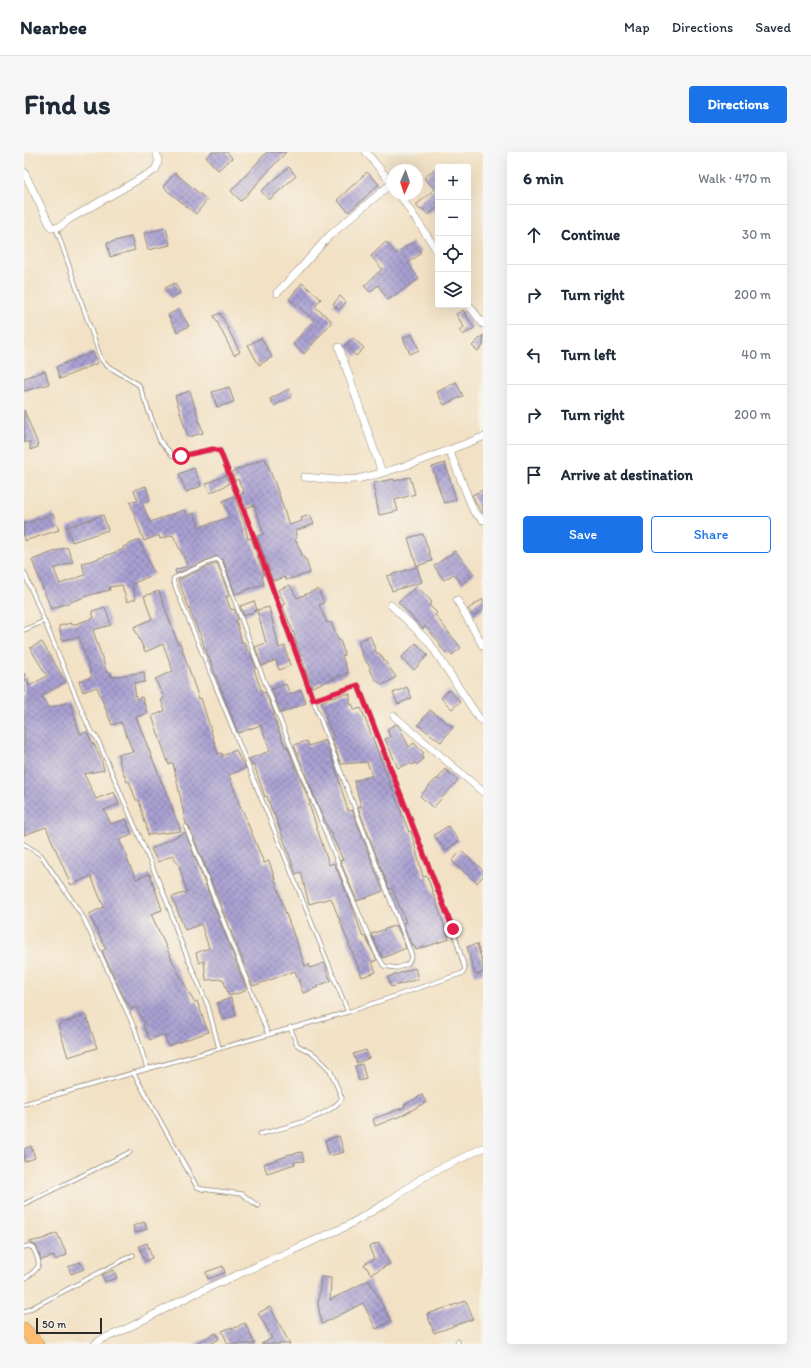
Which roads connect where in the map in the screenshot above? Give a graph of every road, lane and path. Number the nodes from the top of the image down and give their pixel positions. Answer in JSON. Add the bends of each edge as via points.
{"nodes":[{"id":1,"x":156,"y":152,"type":"edge"},
{"id":2,"x":366,"y":152,"type":"edge"},
{"id":3,"x":24,"y":172,"type":"edge"},
{"id":4,"x":387,"y":178,"type":"edge"},
{"id":5,"x":387,"y":188,"type":"edge"},
{"id":6,"x":403,"y":200,"type":"edge"},
{"id":7,"x":56,"y":228,"type":"junction"},
{"id":8,"x":435,"y":248,"type":"edge"},
{"id":9,"x":277,"y":293,"type":"dead end"},
{"id":10,"x":471,"y":308,"type":"edge"},
{"id":11,"x":483,"y":324,"type":"edge"},
{"id":12,"x":339,"y":347,"type":"dead end"},
{"id":13,"x":483,"y":437,"type":"edge"},
{"id":14,"x":449,"y":450,"type":"junction"},
{"id":15,"x":382,"y":473,"type":"junction"},
{"id":16,"x":304,"y":477,"type":"dead end"},
{"id":17,"x":483,"y":520,"type":"edge"},
{"id":18,"x":24,"y":572,"type":"edge"},
{"id":19,"x":457,"y":600,"type":"dead end"},
{"id":20,"x":391,"y":605,"type":"dead end"},
{"id":21,"x":44,"y":621,"type":"junction"},
{"id":22,"x":24,"y":630,"type":"edge"},
{"id":23,"x":483,"y":646,"type":"edge"},
{"id":24,"x":313,"y":700,"type":"junction"},
{"id":25,"x":394,"y":716,"type":"dead end"},
{"id":26,"x":483,"y":721,"type":"edge"},
{"id":27,"x":483,"y":792,"type":"edge"},
{"id":28,"x":186,"y":827,"type":"dead end"},
{"id":29,"x":24,"y":844,"type":"edge"},
{"id":30,"x":348,"y":1012,"type":"junction"},
{"id":31,"x":290,"y":1027,"type":"junction"},
{"id":32,"x":268,"y":1034,"type":"junction"},
{"id":33,"x":220,"y":1048,"type":"junction"},
{"id":34,"x":147,"y":1068,"type":"junction"},
{"id":35,"x":133,"y":1072,"type":"junction"},
{"id":36,"x":24,"y":1104,"type":"edge"},
{"id":37,"x":260,"y":1134,"type":"dead end"},
{"id":38,"x":483,"y":1148,"type":"edge"},
{"id":39,"x":130,"y":1152,"type":"dead end"},
{"id":40,"x":24,"y":1204,"type":"edge"},
{"id":41,"x":258,"y":1206,"type":"dead end"},
{"id":42,"x":24,"y":1247,"type":"edge"},
{"id":43,"x":133,"y":1255,"type":"dead end"},
{"id":44,"x":24,"y":1279,"type":"edge"},
{"id":45,"x":24,"y":1312,"type":"edge"},
{"id":46,"x":24,"y":1329,"type":"edge"},
{"id":47,"x":37,"y":1344,"type":"edge"},
{"id":48,"x":95,"y":1344,"type":"edge"}],
"edges":[{"from":1,"to":7,"type":"street","via":[[158,163],[155,170]]},
{"from":2,"to":4,"type":"street"},
{"from":3,"to":7,"type":"street","via":[[51,227]]},
{"from":5,"to":9,"type":"street","via":[[329,236]]},
{"from":6,"to":8,"type":"street"},
{"from":7,"to":24,"type":"lane","via":[[101,359],[106,366],[139,385],[160,441],[173,456],[213,449],[220,451]]},
{"from":10,"to":11,"type":"street"},
{"from":12,"to":15,"type":"street"},
{"from":13,"to":14,"type":"street"},
{"from":14,"to":15,"type":"street"},
{"from":14,"to":17,"type":"street","via":[[474,512]]},
{"from":15,"to":16,"type":"street","via":[[357,479]]},
{"from":18,"to":21,"type":"lane"},
{"from":19,"to":23,"type":"street"},
{"from":20,"to":26,"type":"street","via":[[429,642]]},
{"from":21,"to":22,"type":"lane"},
{"from":21,"to":33,"type":"lane","via":[[167,900],[178,935],[208,1006]]},
{"from":24,"to":30,"type":"lane","via":[[358,685],[453,929],[465,969],[463,973]]},
{"from":24,"to":30,"type":"lane","via":[[412,956],[408,964],[397,968],[384,966],[376,953],[265,682],[220,561],[216,559],[174,578],[173,581]]},
{"from":25,"to":27,"type":"street"},
{"from":28,"to":32,"type":"lane"},
{"from":29,"to":34,"type":"lane","via":[[41,855],[83,917],[135,1029]]},
{"from":30,"to":31,"type":"lane"},
{"from":31,"to":32,"type":"lane"},
{"from":31,"to":37,"type":"lane","via":[[296,1045],[315,1055],[330,1070],[342,1098],[336,1106],[290,1127]]},
{"from":32,"to":33,"type":"lane"},
{"from":33,"to":34,"type":"lane"},
{"from":34,"to":35,"type":"lane"},
{"from":35,"to":36,"type":"lane"},
{"from":35,"to":41,"type":"lane","via":[[197,1187],[242,1194]]},
{"from":38,"to":48,"type":"street","via":[[428,1174],[347,1226],[194,1294]]},
{"from":39,"to":40,"type":"lane"},
{"from":42,"to":44,"type":"lane","via":[[33,1248],[39,1261],[38,1267]]},
{"from":43,"to":45,"type":"lane"},
{"from":46,"to":47,"type":"highway"}]}
